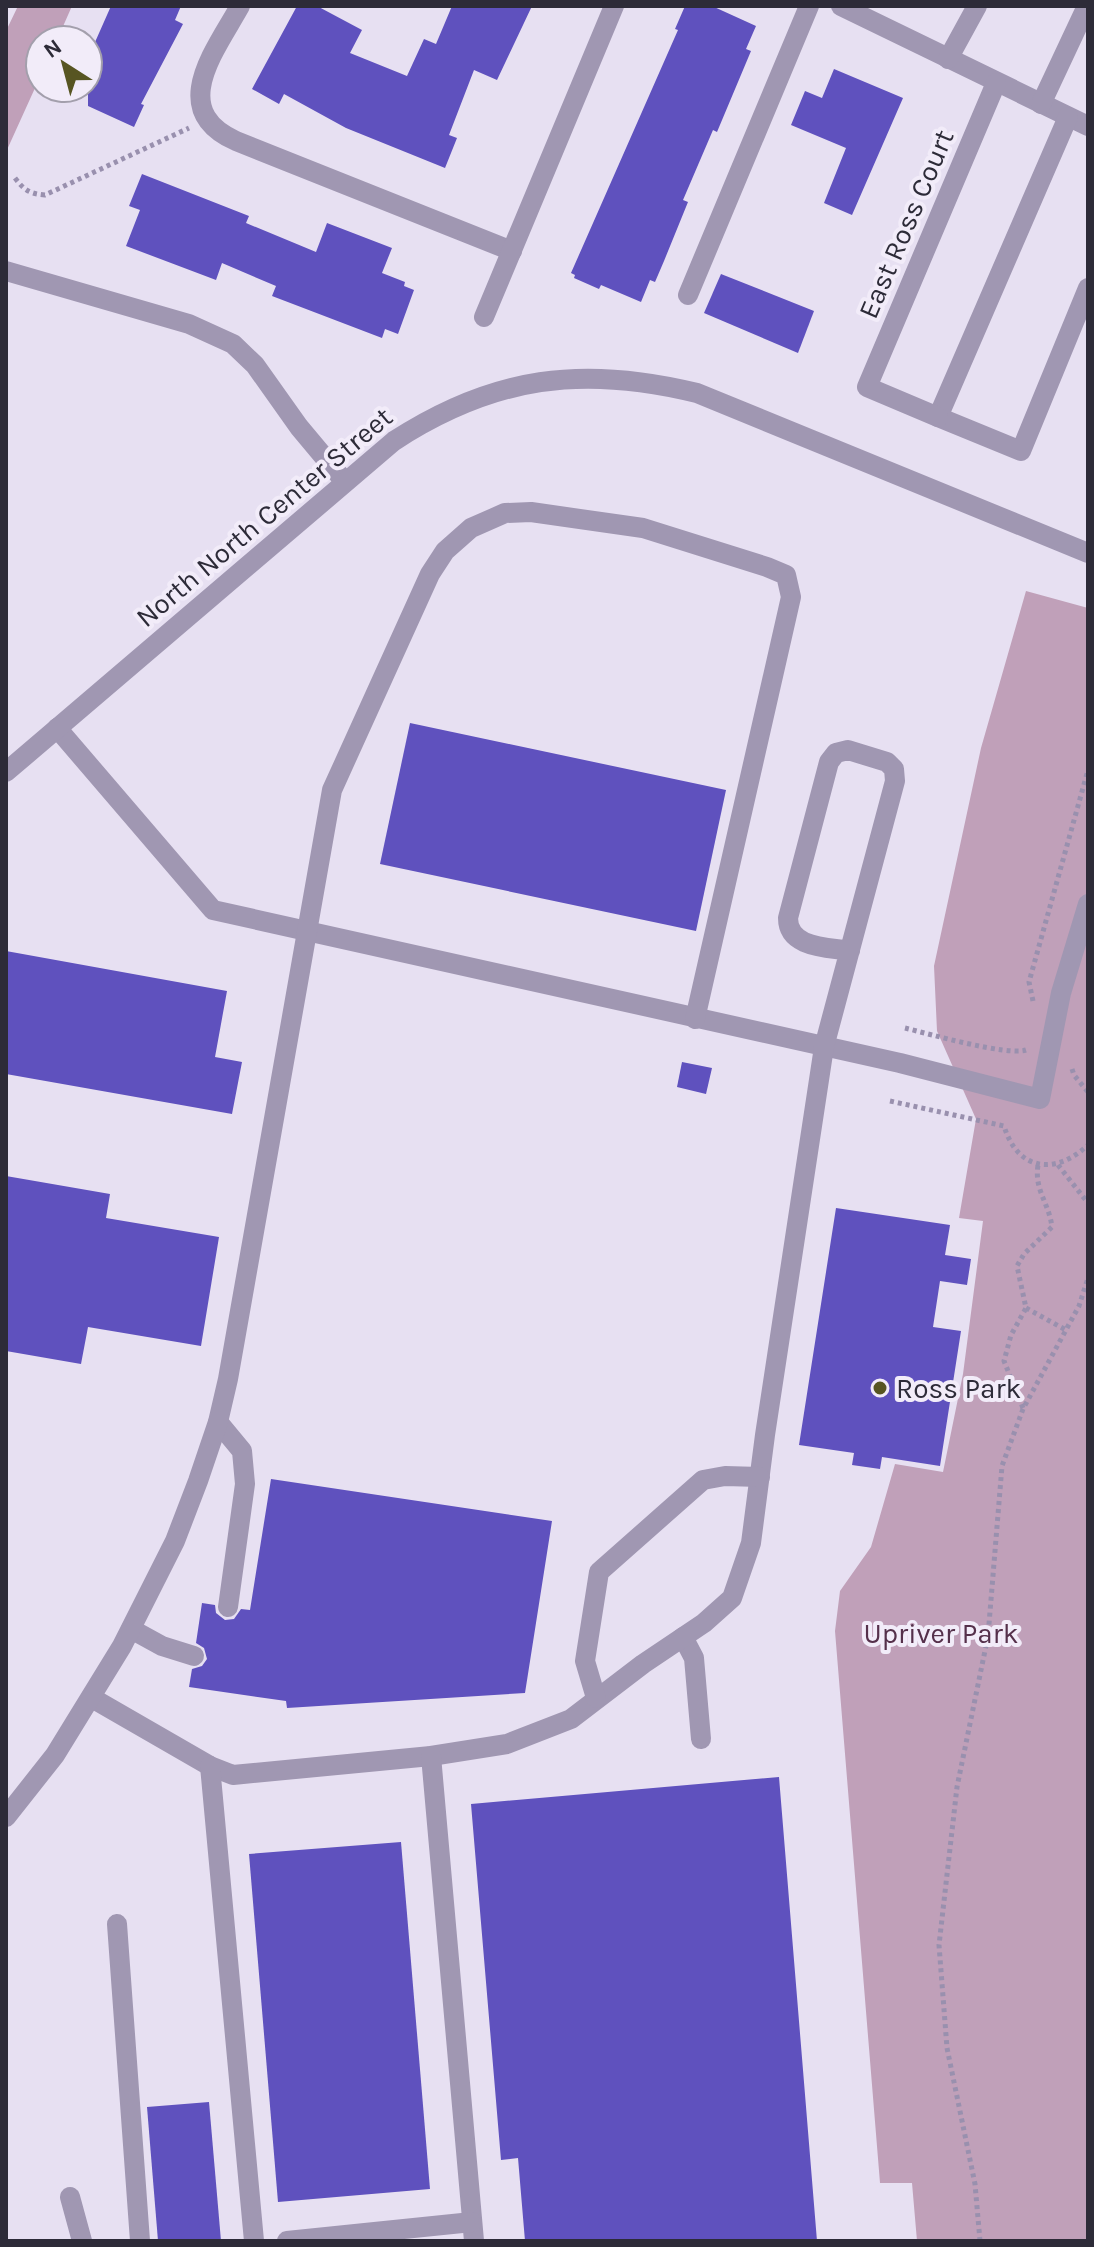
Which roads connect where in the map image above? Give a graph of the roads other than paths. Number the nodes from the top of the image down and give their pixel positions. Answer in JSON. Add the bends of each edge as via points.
{"nodes":[{"id":1,"x":240,"y":6,"type":"edge"},
{"id":2,"x":614,"y":6,"type":"edge"},
{"id":3,"x":809,"y":6,"type":"edge"},
{"id":4,"x":841,"y":6,"type":"edge"},
{"id":5,"x":977,"y":6,"type":"edge"},
{"id":6,"x":1087,"y":6,"type":"edge"},
{"id":7,"x":876,"y":14,"type":"edge"},
{"id":8,"x":948,"y":59,"type":"junction"},
{"id":9,"x":996,"y":83,"type":"junction"},
{"id":10,"x":1041,"y":104,"type":"junction"},
{"id":11,"x":1068,"y":117,"type":"junction"},
{"id":12,"x":1088,"y":126,"type":"edge"},
{"id":13,"x":512,"y":251,"type":"junction"},
{"id":14,"x":6,"y":271,"type":"edge"},
{"id":15,"x":1088,"y":288,"type":"edge"},
{"id":16,"x":688,"y":295,"type":"dead end"},
{"id":17,"x":484,"y":317,"type":"dead end"},
{"id":18,"x":938,"y":417,"type":"junction"},
{"id":19,"x":345,"y":482,"type":"junction"},
{"id":20,"x":1088,"y":553,"type":"edge"},
{"id":21,"x":57,"y":728,"type":"junction"},
{"id":22,"x":6,"y":772,"type":"edge"},
{"id":23,"x":1088,"y":904,"type":"edge"},
{"id":24,"x":305,"y":931,"type":"junction"},
{"id":25,"x":850,"y":951,"type":"junction"},
{"id":26,"x":695,"y":1019,"type":"junction"},
{"id":27,"x":824,"y":1047,"type":"junction"},
{"id":28,"x":218,"y":1422,"type":"junction"},
{"id":29,"x":761,"y":1471,"type":"junction"},
{"id":30,"x":228,"y":1607,"type":"dead end"},
{"id":31,"x":131,"y":1629,"type":"junction"},
{"id":32,"x":683,"y":1637,"type":"junction"},
{"id":33,"x":194,"y":1656,"type":"dead end"},
{"id":34,"x":92,"y":1698,"type":"junction"},
{"id":35,"x":596,"y":1698,"type":"junction"},
{"id":36,"x":701,"y":1739,"type":"dead end"},
{"id":37,"x":431,"y":1756,"type":"junction"},
{"id":38,"x":210,"y":1766,"type":"junction"},
{"id":39,"x":6,"y":1817,"type":"edge"},
{"id":40,"x":117,"y":1924,"type":"dead end"},
{"id":41,"x":70,"y":2197,"type":"dead end"},
{"id":42,"x":473,"y":2232,"type":"edge"},
{"id":43,"x":82,"y":2241,"type":"edge"},
{"id":44,"x":140,"y":2241,"type":"edge"},
{"id":45,"x":254,"y":2241,"type":"edge"},
{"id":46,"x":287,"y":2241,"type":"edge"}],
"edges":[{"from":1,"to":13,"type":"street","via":[[200,85],[201,106],[218,132]]},
{"from":2,"to":13,"type":"street"},
{"from":3,"to":16,"type":"street"},
{"from":4,"to":7,"type":"street"},
{"from":5,"to":8,"type":"street"},
{"from":6,"to":10,"type":"street"},
{"from":7,"to":8,"type":"street"},
{"from":8,"to":9,"type":"street"},
{"from":9,"to":10,"type":"street"},
{"from":9,"to":18,"type":"street","name":"East Ross Court","via":[[867,387]]},
{"from":10,"to":11,"type":"street"},
{"from":11,"to":12,"type":"street"},
{"from":11,"to":18,"type":"street"},
{"from":13,"to":17,"type":"street"},
{"from":14,"to":19,"type":"street","via":[[189,324],[233,344]]},
{"from":15,"to":18,"type":"street","via":[[1021,451]]},
{"from":19,"to":20,"type":"street","name":"North North Center Street","via":[[418,426],[507,388],[591,377],[632,379],[714,398]]},
{"from":19,"to":21,"type":"street","name":"North North Center Street"},
{"from":21,"to":22,"type":"street","name":"North North Center Street"},
{"from":21,"to":24,"type":"street","via":[[213,910]]},
{"from":23,"to":27,"type":"street","via":[[1061,993],[1040,1099]]},
{"from":24,"to":26,"type":"street"},
{"from":24,"to":26,"type":"street","via":[[332,790],[445,551],[471,528],[505,513],[643,528],[786,575],[791,597]]},
{"from":24,"to":28,"type":"street"},
{"from":25,"to":25,"type":"street","via":[[895,781],[887,762],[848,750],[829,762],[788,929],[808,943]]},
{"from":25,"to":27,"type":"street"},
{"from":26,"to":27,"type":"street"},
{"from":27,"to":29,"type":"street"},
{"from":28,"to":30,"type":"street","via":[[242,1451],[245,1484]]},
{"from":28,"to":31,"type":"street","via":[[175,1541]]},
{"from":29,"to":32,"type":"street","via":[[751,1543],[732,1598]]},
{"from":29,"to":35,"type":"street","via":[[703,1480],[599,1572],[585,1661]]},
{"from":31,"to":33,"type":"street"},
{"from":31,"to":34,"type":"street"},
{"from":32,"to":35,"type":"street"},
{"from":32,"to":36,"type":"street","via":[[694,1658]]},
{"from":34,"to":38,"type":"street"},
{"from":34,"to":39,"type":"street"},
{"from":35,"to":37,"type":"street","via":[[571,1719],[507,1744]]},
{"from":37,"to":38,"type":"street","via":[[233,1775]]},
{"from":37,"to":42,"type":"street"},
{"from":38,"to":45,"type":"street"},
{"from":40,"to":44,"type":"street"},
{"from":41,"to":43,"type":"street"},
{"from":42,"to":46,"type":"street"}]}
